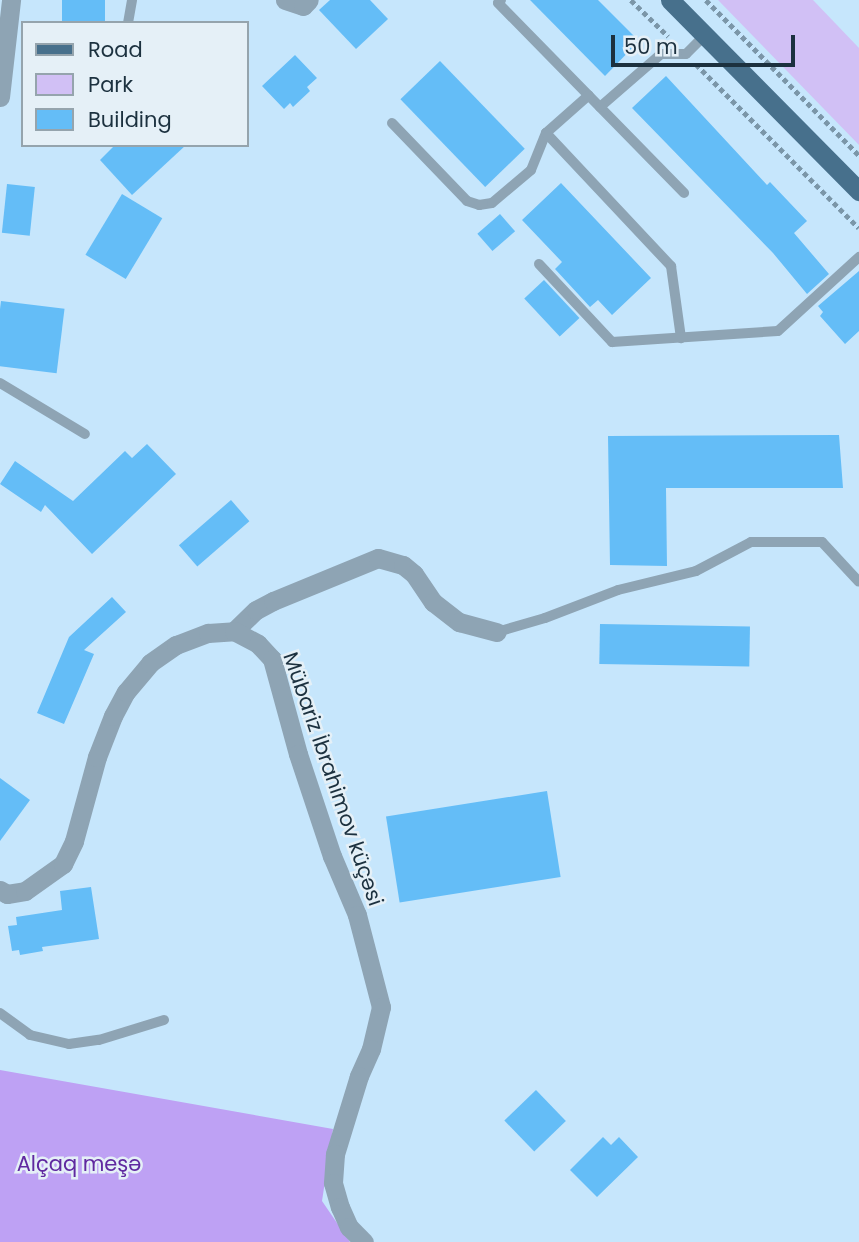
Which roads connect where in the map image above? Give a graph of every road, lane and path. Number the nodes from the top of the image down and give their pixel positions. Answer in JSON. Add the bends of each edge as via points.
{"nodes":[{"id":1,"x":11,"y":0,"type":"edge"},
{"id":2,"x":132,"y":0,"type":"edge"},
{"id":3,"x":285,"y":0,"type":"edge"},
{"id":4,"x":309,"y":0,"type":"edge"},
{"id":5,"x":501,"y":0,"type":"edge"},
{"id":6,"x":631,"y":0,"type":"edge"},
{"id":7,"x":670,"y":0,"type":"edge"},
{"id":8,"x":706,"y":0,"type":"edge"},
{"id":9,"x":128,"y":21,"type":"edge"},
{"id":10,"x":705,"y":35,"type":"junction"},
{"id":11,"x":685,"y":54,"type":"junction"},
{"id":12,"x":589,"y":95,"type":"junction"},
{"id":13,"x":0,"y":97,"type":"edge"},
{"id":14,"x":600,"y":107,"type":"junction"},
{"id":15,"x":392,"y":123,"type":"dead end"},
{"id":16,"x":546,"y":133,"type":"junction"},
{"id":17,"x":859,"y":155,"type":"edge"},
{"id":18,"x":859,"y":191,"type":"edge"},
{"id":19,"x":684,"y":193,"type":"dead end"},
{"id":20,"x":859,"y":228,"type":"edge"},
{"id":21,"x":859,"y":257,"type":"edge"},
{"id":22,"x":539,"y":264,"type":"dead end"},
{"id":23,"x":681,"y":338,"type":"junction"},
{"id":24,"x":0,"y":383,"type":"edge"},
{"id":25,"x":85,"y":435,"type":"dead end"},
{"id":26,"x":859,"y":582,"type":"edge"},
{"id":27,"x":234,"y":631,"type":"junction"},
{"id":28,"x":497,"y":632,"type":"joint"},
{"id":29,"x":2,"y":894,"type":"edge"},
{"id":30,"x":0,"y":1013,"type":"edge"},
{"id":31,"x":164,"y":1020,"type":"dead end"},
{"id":32,"x":364,"y":1242,"type":"edge"}],
"edges":[{"from":1,"to":13,"type":"street"},
{"from":2,"to":9,"type":"lane"},
{"from":3,"to":4,"type":"street","via":[[303,6]]},
{"from":5,"to":12,"type":"lane","via":[[498,3]]},
{"from":6,"to":11,"type":"path"},
{"from":7,"to":10,"type":"main road"},
{"from":8,"to":17,"type":"path"},
{"from":10,"to":11,"type":"lane"},
{"from":10,"to":18,"type":"main road"},
{"from":11,"to":14,"type":"lane","via":[[661,54]]},
{"from":11,"to":20,"type":"path"},
{"from":12,"to":14,"type":"lane"},
{"from":12,"to":16,"type":"lane"},
{"from":14,"to":19,"type":"lane"},
{"from":15,"to":16,"type":"lane","via":[[467,201],[479,205],[492,203],[531,170]]},
{"from":16,"to":23,"type":"lane","via":[[671,266]]},
{"from":21,"to":23,"type":"lane","via":[[778,331]]},
{"from":22,"to":23,"type":"lane","via":[[612,342]]},
{"from":24,"to":25,"type":"lane"},
{"from":26,"to":28,"type":"lane","via":[[822,542],[751,542],[696,571],[618,590]]},
{"from":27,"to":28,"type":"street","via":[[273,601],[377,558],[403,565],[433,602],[459,622]]},
{"from":27,"to":29,"type":"street","via":[[176,645],[150,663],[113,716],[63,864],[25,891]]},
{"from":27,"to":32,"type":"street","name":"Mübariz İbrahimov küçəsi","via":[[258,644],[272,659],[298,754],[357,915],[381,1007],[335,1154],[333,1183],[340,1207],[349,1227]]},
{"from":30,"to":31,"type":"lane","via":[[30,1035],[69,1044]]}]}
